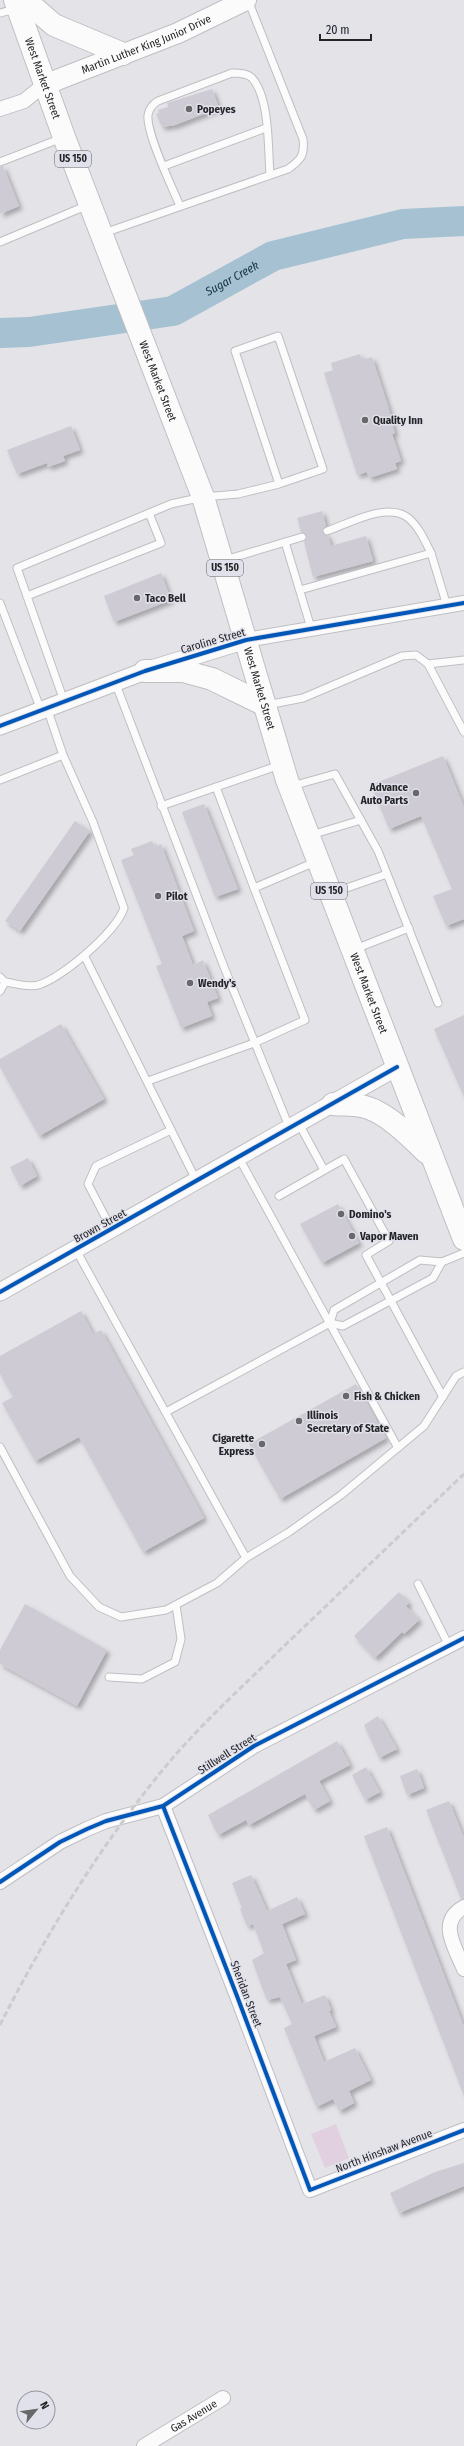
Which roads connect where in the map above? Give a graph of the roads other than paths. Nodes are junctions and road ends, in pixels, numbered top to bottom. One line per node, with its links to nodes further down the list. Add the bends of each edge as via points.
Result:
1 (247, 0): 3 (main road, Martin Luther King Junior Drive, via 178,33); 10 (lane, via 303,139 305,151 300,160 288,169)
2 (14, 5): 3 (main road); 4 (main road, West Market Street / US 150)
3 (123, 54): 4 (main road, Martin Luther King Junior Drive)
4 (44, 85): 5 (street, via 24,101); 7 (main road, West Market Street / US 150)
5 (0, 109)
6 (266, 128): 9 (lane); 9 (lane, via 264,107 257,86 251,77 232,73 152,105 148,121); 10 (lane)
7 (64, 137): 8 (lane); 11 (main road, West Market Street / US 150)
8 (0, 162)
9 (164, 166): 12 (lane)
10 (270, 174): 12 (lane)
11 (91, 204): 13 (main road, West Market Street / US 150); 14 (lane)
12 (180, 206): 13 (lane)
13 (102, 233): 16 (main road, West Market Street / US 150)
14 (0, 242)
15 (279, 484): 15 (lane, via 323,469 278,336 235,351); 16 (lane, via 238,494)
16 (203, 497): 17 (lane, via 171,504); 22 (main road, West Market Street / US 150)
17 (149, 513): 24 (lane, via 17,568); 24 (lane, via 161,543)
18 (327, 531): 21 (lane, via 375,514 394,512 407,518 420,532)
19 (302, 537): 20 (lane)
20 (285, 542): 22 (lane); 23 (lane)
21 (431, 553): 23 (lane); 27 (lane)
22 (223, 561): 29 (main road, West Market Street / US 150)
23 (300, 590): 28 (lane)
24 (27, 596): 34 (lane)
25 (464, 603): 27 (street, Caroline Street)
26 (0, 604): 36 (lane)
27 (447, 606): 28 (street, Caroline Street)
28 (311, 628): 29 (street, Caroline Street)
29 (246, 640): 32 (street, Caroline Street); 35 (main road, West Market Street / US 150)
30 (464, 660): 31 (lane)
31 (428, 664): 35 (lane, via 416,655 402,656 303,698); 37 (lane)
32 (145, 671): 33 (street, Caroline Street); 35 (main road, via 183,671 212,679)
33 (115, 682): 34 (street, Caroline Street); 45 (lane)
34 (64, 701): 36 (street, Caroline Street)
35 (264, 705): 41 (main road, West Market Street / US 150)
36 (44, 709): 38 (street, Caroline Street); 40 (lane)
37 (462, 724): 39 (lane)
38 (0, 726)
39 (464, 732)
40 (63, 755): 42 (lane); 54 (lane, via 93,822 124,908 112,927)
41 (282, 764): 43 (lane); 44 (main road, West Market Street / US 150)
42 (0, 780)
43 (216, 787): 45 (lane); 50 (lane)
44 (290, 787): 46 (lane, via 335,774); 47 (main road, West Market Street / US 150)
45 (161, 806): 58 (lane)
46 (361, 820): 47 (lane); 49 (lane)
47 (308, 836): 48 (main road, West Market Street / US 150)
48 (317, 861): 50 (lane); 51 (main road, West Market Street / US 150)
49 (387, 874): 51 (lane); 52 (lane)
50 (254, 888): 58 (lane, via 306,1020)
51 (330, 893): 53 (main road, West Market Street / US 150)
52 (409, 928): 53 (lane); 57 (lane)
53 (352, 950): 59 (main road, West Market Street / US 150)
54 (85, 957): 55 (lane, via 38,986); 60 (lane)
55 (2, 980): 56 (lane)
56 (0, 991)
57 (438, 1003)
58 (254, 1043): 60 (lane); 62 (lane)
59 (397, 1067): 61 (street, Brown Street); 65 (main road, West Market Street / US 150)
60 (148, 1081): 63 (lane)
61 (333, 1104): 62 (street, Brown Street); 65 (main road, via 362,1106 385,1118 400,1127)
62 (295, 1127): 64 (street, Brown Street); 66 (lane)
63 (171, 1130): 67 (lane); 69 (lane, via 96,1166 88,1184)
64 (239, 1158): 67 (street, Brown Street); 77 (lane)
65 (433, 1159): 70 (main road, West Market Street / US 150)
66 (324, 1170): 68 (lane); 74 (lane, via 344,1159 389,1241 366,1255)
67 (196, 1182): 69 (street, Brown Street)
68 (279, 1196)
69 (112, 1230): 71 (street, Brown Street)
70 (464, 1240)
71 (76, 1250): 75 (street, Brown Street); 80 (lane)
72 (464, 1253): 73 (lane)
73 (442, 1262): 74 (lane, via 420,1260); 76 (lane, via 433,1278)
74 (381, 1282): 76 (lane); 77 (lane, via 334,1310)
75 (0, 1292)
76 (391, 1301): 77 (lane, via 343,1326); 79 (lane)
77 (330, 1322): 80 (lane); 82 (lane)
78 (464, 1372): 79 (lane, via 456,1376)
79 (443, 1397): 82 (lane, via 424,1426)
80 (166, 1412): 83 (lane)
81 (0, 1447): 85 (lane, via 70,1576 99,1607 121,1618 166,1610)
82 (398, 1448): 83 (lane, via 341,1495 289,1532)
83 (246, 1558): 85 (lane, via 217,1583)
84 (418, 1584): 87 (lane)
85 (176, 1605): 88 (lane, via 181,1639 174,1662 142,1679)
86 (464, 1638): 87 (street, Stillwell Street)
87 (449, 1646): 89 (street, Stillwell Street, via 254,1746)
88 (109, 1677)
89 (163, 1806): 90 (street, Stillwell Street, via 106,1821 87,1829 60,1842); 94 (street, Sheridan Street, via 238,1996)
90 (0, 1882)
91 (464, 1907): 92 (street, via 451,1918 450,1932)
92 (464, 1969)
93 (464, 2130): 94 (street, North Hinshaw Avenue)
94 (310, 2190)
95 (223, 2398): 96 (street, Gas Avenue)
96 (144, 2446)

